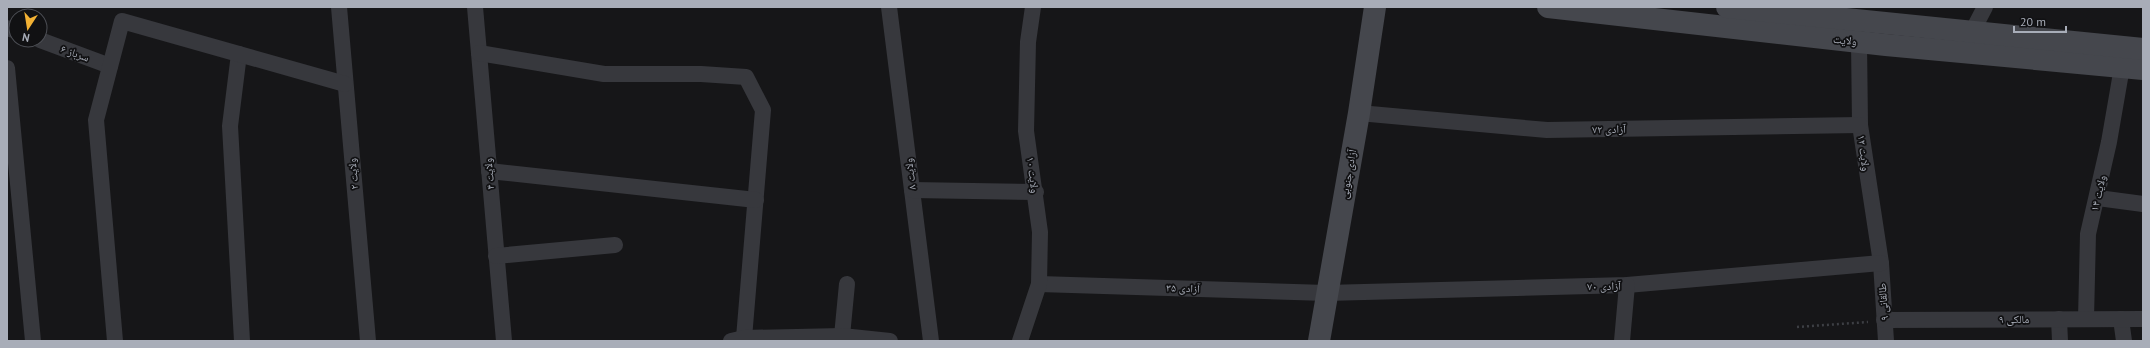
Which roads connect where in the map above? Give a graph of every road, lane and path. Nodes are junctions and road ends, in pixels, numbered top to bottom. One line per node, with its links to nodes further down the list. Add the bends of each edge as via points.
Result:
1 (339, 7): 20 (street, ولایت ۲)
2 (475, 7): 14 (street, ولایت ۴)
3 (890, 7): 24 (street, ولایت ۸)
4 (1033, 7): 25 (street, ولایت ۱۰, via 1028,42 1026,131)
5 (1375, 7): 21 (main road, آزادی جنوبی)
6 (1548, 7): 11 (main road, ولایت)
7 (1727, 7): 9 (main road, ولایت)
8 (1985, 7): 10 (street)
9 (1772, 9): 10 (main road, ولایت)
10 (1972, 32): 13 (main road, ولایت)
11 (1859, 42): 17 (main road, ولایت); 22 (street, ولایت ۱۲)
12 (48, 43): 16 (street, سرباز ۶)
13 (2143, 48)
14 (479, 53): 23 (street, ولایت ۴); 27 (street, via 604,74 701,74 746,77 764,110)
15 (239, 54): 16 (street, via 122,21); 20 (street); 46 (street, via 230,126)
16 (110, 66): 45 (street, via 96,120)
17 (2122, 67): 19 (main road, ولایت); 26 (street, ولایت ۱۴)
18 (7, 68): 44 (street)
19 (2143, 69)
20 (344, 84): 47 (street, ولایت ۲)
21 (1359, 113): 22 (street, آزادی ۷۲, via 1547,130); 35 (main road, آزادی جنوبی)
22 (1860, 125): 31 (street, ولایت ۱۲)
23 (489, 171): 27 (street); 30 (street, ولایت ۴)
24 (912, 190): 25 (street); 50 (street, ولایت ۸)
25 (1036, 192): 33 (street, ولایت ۱۰, via 1040,232)
26 (2098, 198): 28 (street); 37 (street, ولایت ۱۴, via 2088,234)
27 (756, 200): 43 (street)
28 (2143, 204)
29 (615, 245): 30 (street)
30 (496, 256): 48 (street, ولایت ۴)
31 (1881, 263): 34 (street, آزادی ۷۰); 40 (street, طالقانی ۹)
32 (847, 284): 42 (street)
33 (1040, 284): 35 (street, آزادی ۳۵); 51 (street, ولایت ۱۰)
34 (1627, 285): 35 (street, آزادی ۷۰); 53 (street)
35 (1326, 292): 52 (main road, آزادی جنوبی)
36 (2059, 319): 37 (street, مالکی ۹); 40 (street, مالکی ۹); 55 (street)
37 (2086, 319): 38 (street, مالکی ۹)
38 (2121, 319): 39 (street, مالکی ۹); 56 (street)
39 (2143, 319)
40 (1884, 320): 41 (path); 54 (street, طالقانی ۹)
41 (1797, 327)
42 (842, 336): 43 (street); 49 (street)
43 (738, 340)
44 (33, 341)
45 (116, 341)
46 (242, 341)
47 (368, 341)
48 (504, 341)
49 (890, 341)
50 (931, 341)
51 (1025, 341)
52 (1319, 341)
53 (1622, 341)
54 (1886, 341)
55 (2060, 341)
56 (2124, 341)

